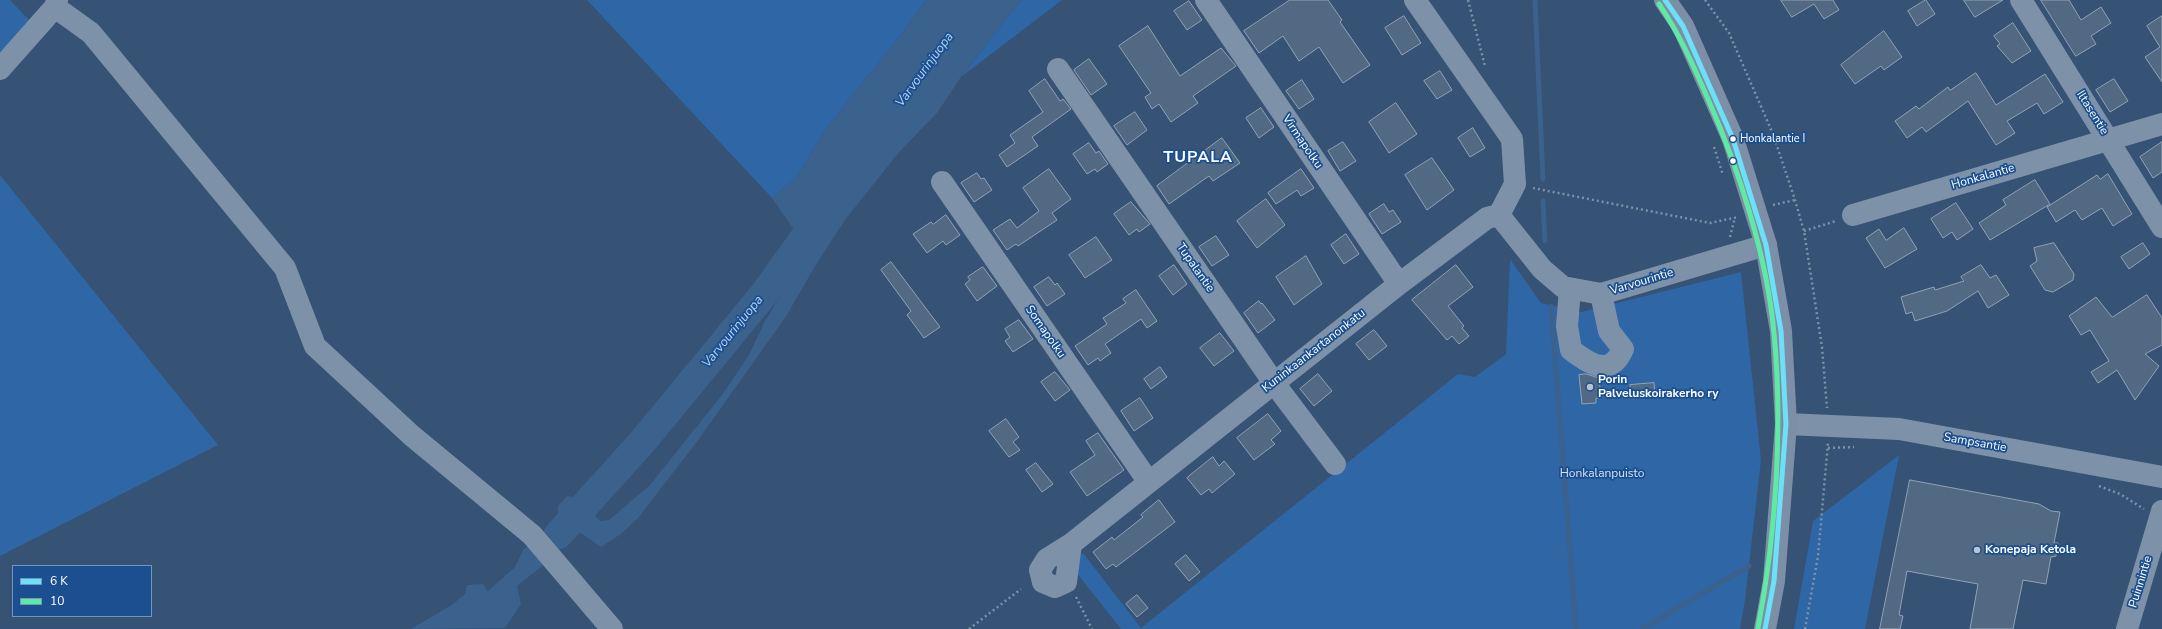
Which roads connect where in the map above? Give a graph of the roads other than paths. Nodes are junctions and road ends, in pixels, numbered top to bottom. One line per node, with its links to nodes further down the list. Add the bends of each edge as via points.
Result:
1 (1206, 0): 15 (street, Virmapolku)
2 (1415, 0): 11 (street, via 1512,139 1515,184)
3 (1665, 0): 14 (main road, via 1683,26 1733,139 1745,210)
4 (2021, 0): 9 (street, Iltasentie)
5 (56, 4): 6 (street); 25 (street, via 91,33 285,268 314,346 411,435 532,535)
6 (0, 69)
7 (1058, 69): 18 (street, Tupalantie)
8 (2162, 124): 9 (street, Honkalantie)
9 (2109, 140): 12 (street, Honkalantie); 13 (street, Iltasentie)
10 (942, 182): 22 (street, Somapolku)
11 (1499, 215): 15 (street, Kuninkaankartanonkatu, via 1487,218); 16 (street, Varvourintie, via 1542,269 1563,287)
12 (1853, 215)
13 (2162, 227)
14 (1766, 245): 17 (street, Varvourintie); 19 (main road, via 1781,331)
15 (1399, 284): 18 (street, Kuninkaankartanonkatu)
16 (1570, 289): 17 (street, Varvourintie); 17 (street, via 1567,326 1571,350 1591,365 1608,366 1618,360 1623,349 1609,331)
17 (1601, 294)
18 (1274, 383): 20 (street, Tupalantie); 22 (street, Kuninkaankartanonkatu)
19 (1786, 424): 21 (street, Sampsantie, via 1900,429); 26 (main road, via 1774,581)
20 (1335, 464)
21 (2162, 477)
22 (1148, 481): 24 (street, Kuninkaankartanonkatu, via 1071,544 1047,559 1040,570 1043,582 1055,587)
23 (2161, 514): 27 (street, Puinnintie)
24 (1066, 582)
25 (612, 629)
26 (1766, 629)
27 (2127, 629)

